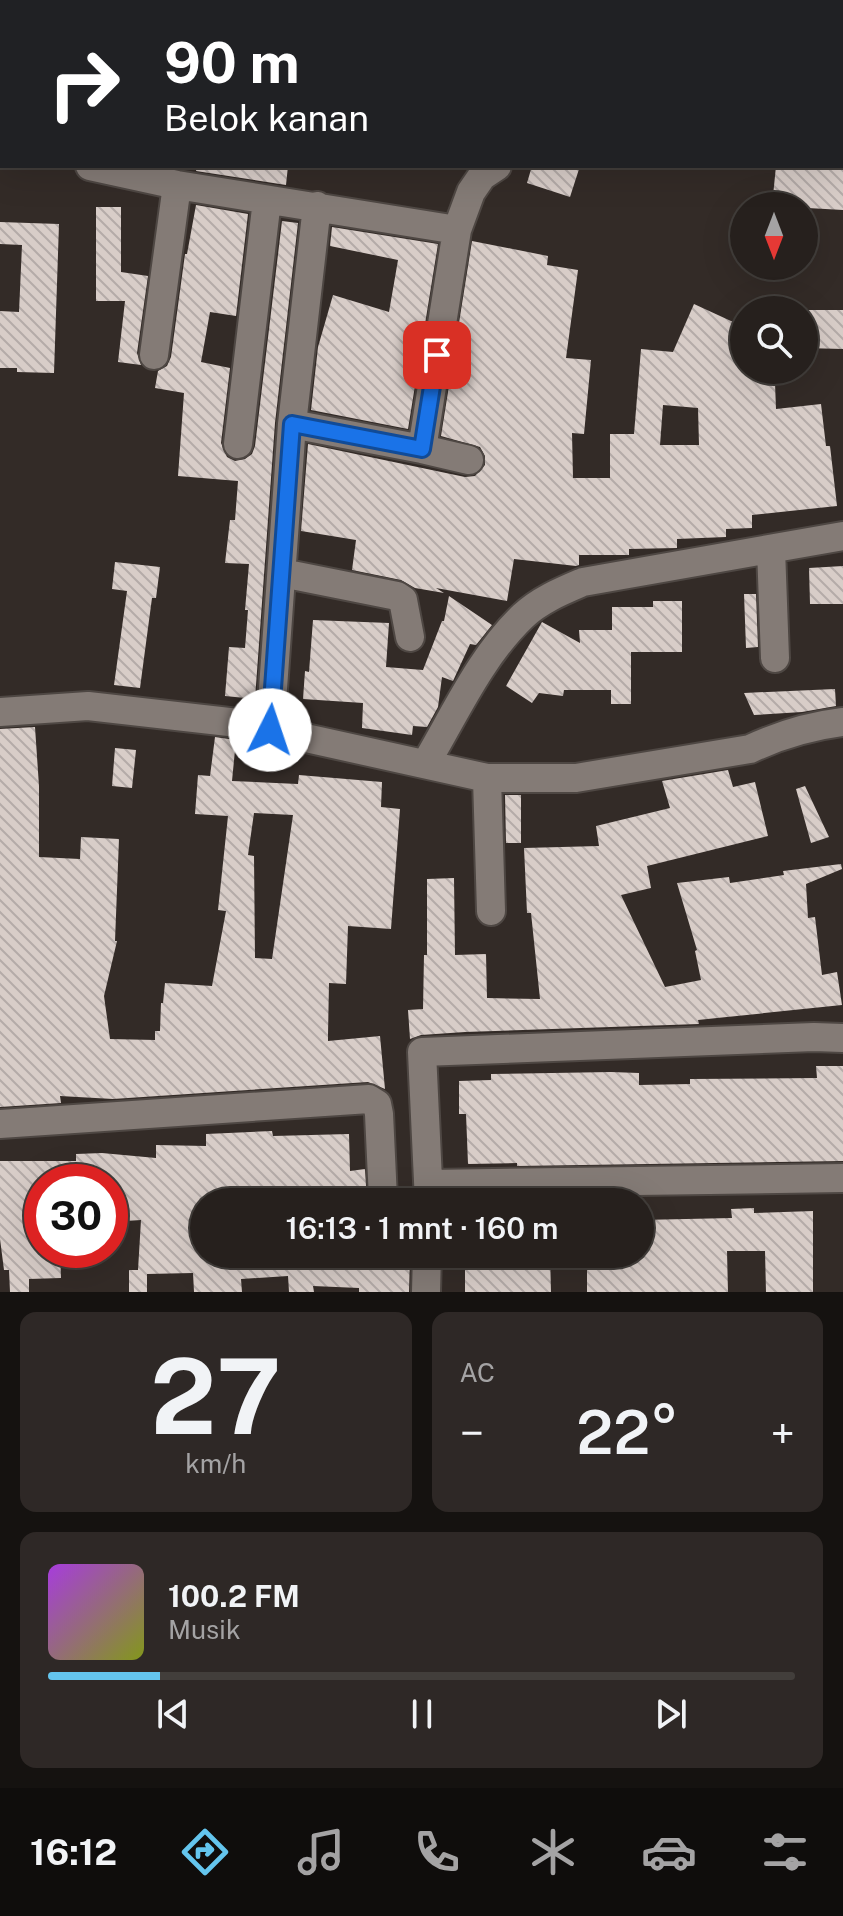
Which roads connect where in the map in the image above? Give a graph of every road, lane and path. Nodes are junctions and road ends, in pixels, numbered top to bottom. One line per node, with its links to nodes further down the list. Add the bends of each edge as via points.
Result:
1 (99, 168): 3 (street)
2 (494, 168): 6 (street, via 471,192)
3 (177, 185): 4 (street); 7 (street)
4 (267, 200): 5 (street); 9 (street)
5 (317, 206): 6 (street); 8 (street)
6 (457, 230): 10 (street)
7 (154, 355)
8 (292, 424): 10 (street); 14 (street)
9 (238, 444)
10 (422, 449): 11 (street)
11 (469, 460)
12 (843, 536): 13 (street)
13 (771, 549): 16 (street); 20 (street, via 583,582 552,595 524,615 486,662)
14 (282, 573): 15 (street, via 397,596 403,600); 19 (street)
15 (410, 637)
16 (775, 658)
17 (0, 712): 19 (street, via 88,706)
18 (843, 722): 21 (street, via 741,751 576,778)
19 (270, 730): 20 (street)
20 (426, 763): 21 (street)
21 (487, 778): 22 (street)
22 (491, 911)
23 (843, 1026): 24 (street)
24 (814, 1037): 25 (street); 29 (street, via 422,1052)
25 (843, 1038)
26 (0, 1124): 28 (street, via 369,1099 379,1114)
27 (843, 1178): 30 (street)
28 (382, 1188)
29 (429, 1188)
30 (567, 1188)
31 (427, 1268): 32 (street)
32 (426, 1292)

